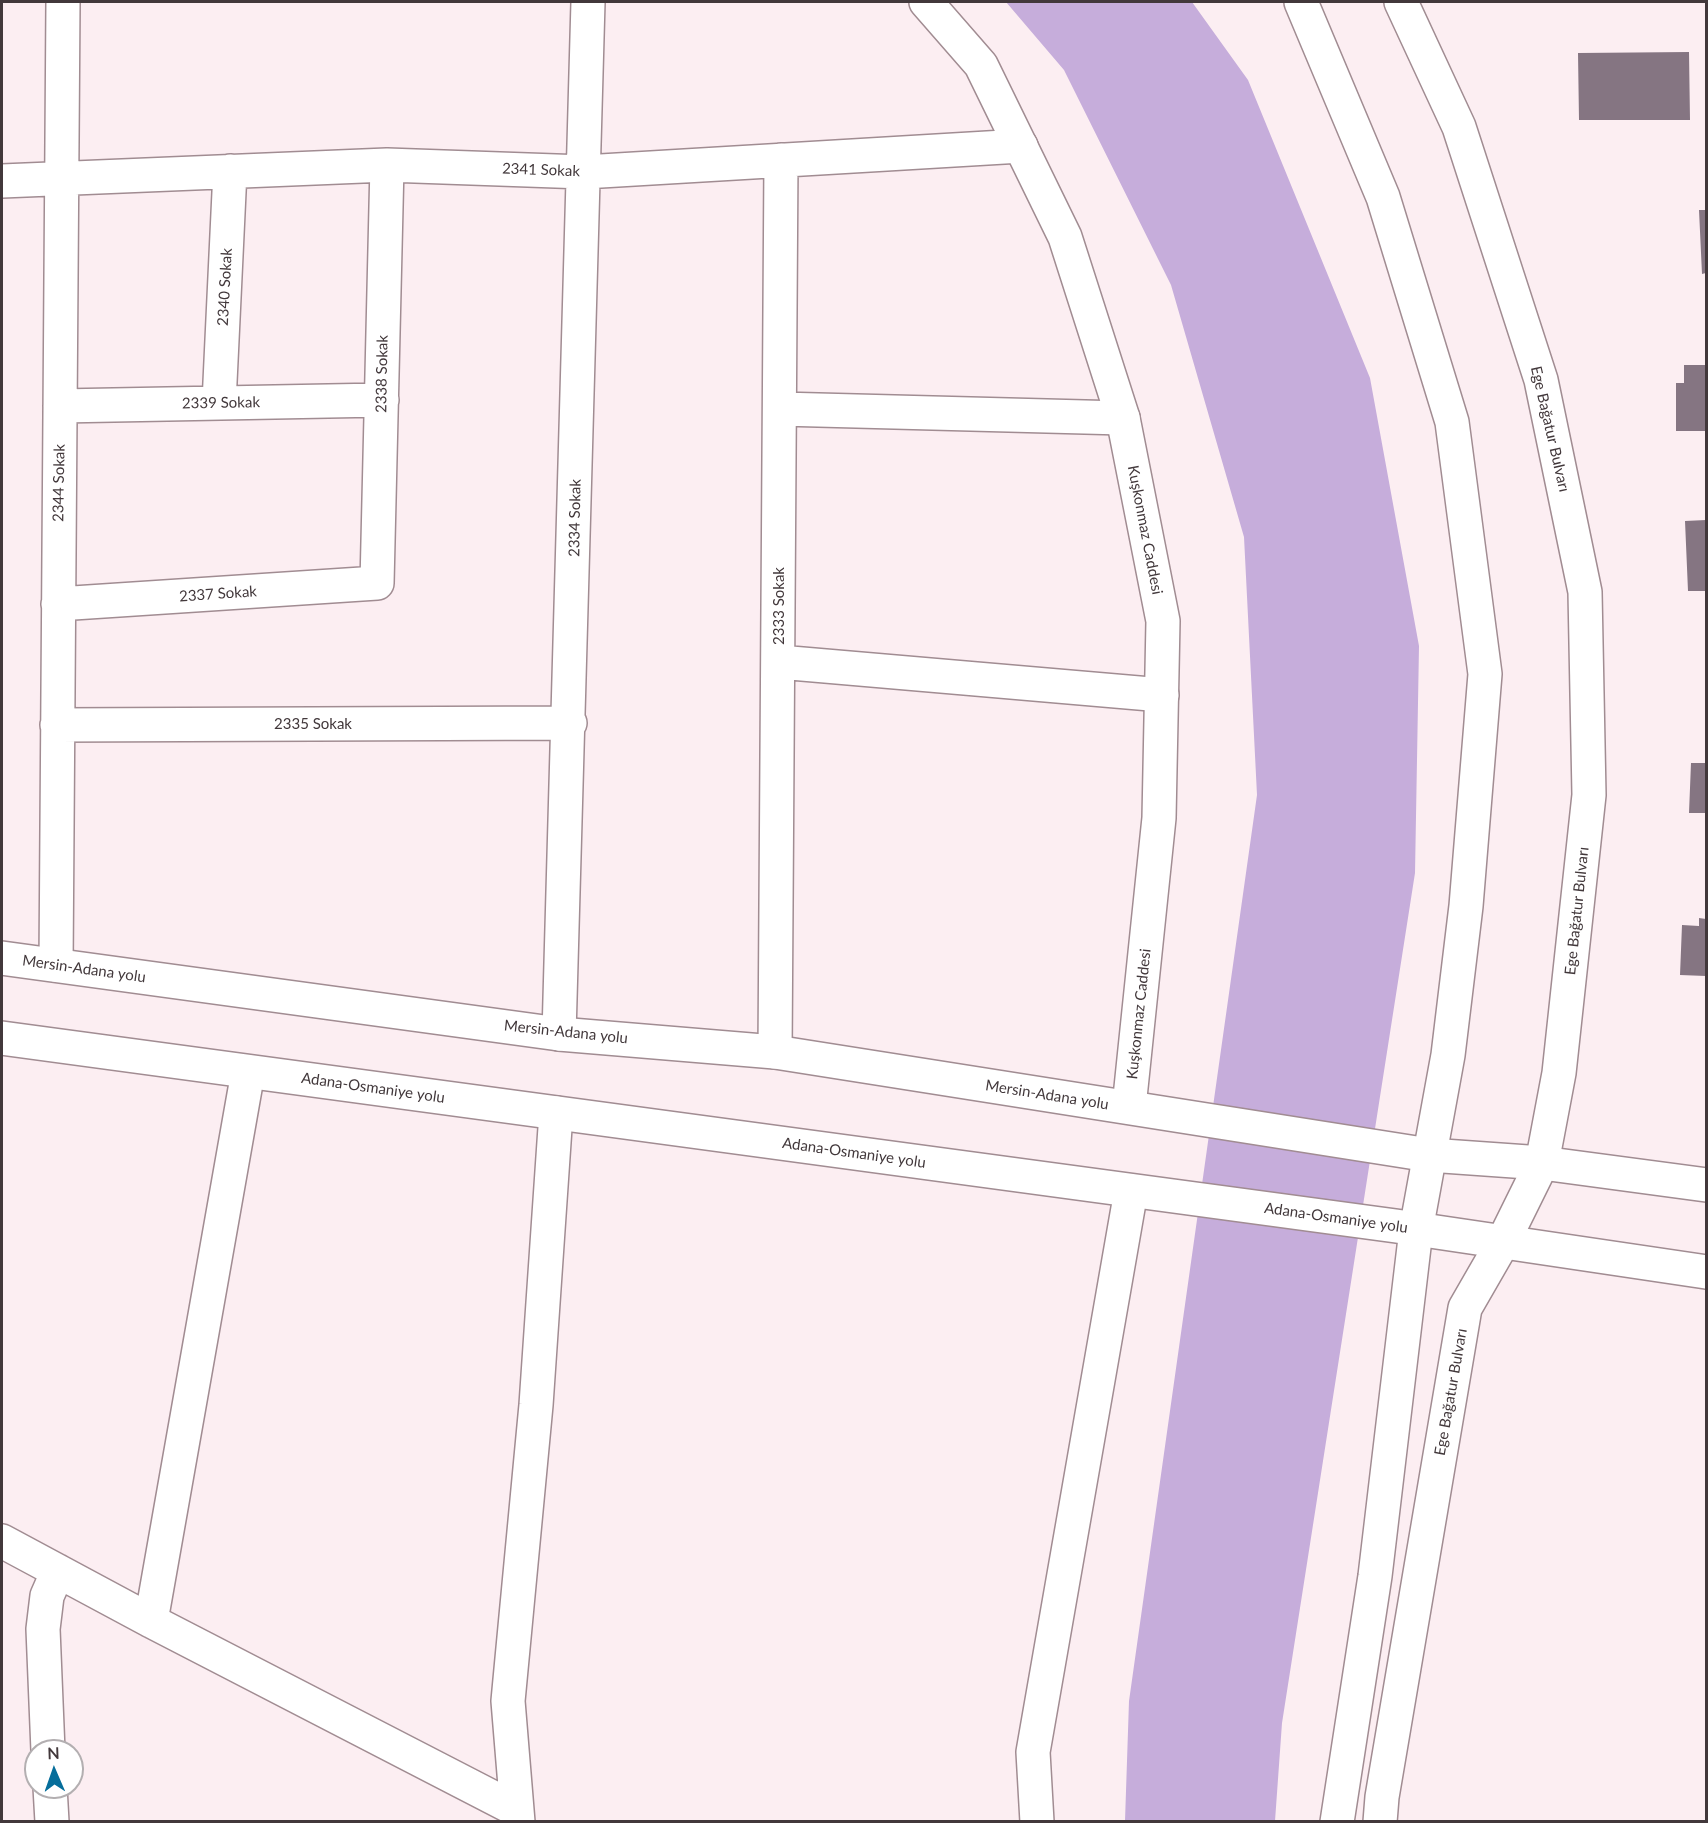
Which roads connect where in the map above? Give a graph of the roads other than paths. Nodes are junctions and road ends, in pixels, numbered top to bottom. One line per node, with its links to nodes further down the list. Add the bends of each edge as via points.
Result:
1 (63, 2): 11 (main road, 2344 Sokak)
2 (588, 2): 10 (main road, 2334 Sokak)
3 (926, 2): 6 (main road, Kuşkonmaz Caddesi, via 981,65)
4 (1301, 2): 32 (main road, via 1383,197 1452,422 1485,674 1466,906 1448,1055)
5 (1401, 2): 33 (main road, Ege Bağatur Bulvarı, via 1459,127 1541,380 1585,592 1589,795 1559,1073)
6 (1021, 146): 7 (main road, 2341 Sokak); 17 (main road, Kuşkonmaz Caddesi, via 1065,237)
7 (781, 160): 10 (main road, 2341 Sokak); 16 (main road, 2333 Sokak)
8 (387, 165): 9 (main road, 2341 Sokak); 10 (main road, 2341 Sokak); 13 (main road, 2338 Sokak)
9 (231, 171): 11 (main road, 2341 Sokak); 14 (main road, 2340 Sokak)
10 (584, 172): 22 (main road, 2334 Sokak)
11 (62, 177): 12 (main road, 2341 Sokak); 15 (main road, 2344 Sokak)
12 (2, 181)
13 (382, 400): 14 (main road, 2339 Sokak); 18 (main road, 2338 Sokak)
14 (219, 403): 15 (main road, 2339 Sokak)
15 (60, 406): 19 (main road, 2344 Sokak)
16 (780, 409): 17 (main road); 20 (main road, 2333 Sokak)
17 (1123, 418): 21 (main road, Kuşkonmaz Caddesi, via 1163,621)
18 (377, 583): 19 (main road, 2337 Sokak)
19 (58, 604): 23 (main road, 2344 Sokak)
20 (779, 662): 21 (main road); 28 (main road, 2333 Sokak)
21 (1162, 695): 30 (main road, Kuşkonmaz Caddesi, via 1159,819)
22 (570, 723): 23 (main road, 2335 Sokak); 26 (main road, 2334 Sokak)
23 (57, 725): 25 (main road, 2344 Sokak)
24 (2, 958): 25 (main road, Mersin-Adana yolu)
25 (56, 965): 26 (main road, Mersin-Adana yolu)
26 (560, 1034): 28 (main road, Mersin-Adana yolu)
27 (2, 1038): 29 (main road, Adana-Osmaniye yolu)
28 (775, 1052): 30 (main road, Mersin-Adana yolu)
29 (249, 1072): 31 (main road, Adana-Osmaniye yolu); 41 (main road)
30 (1130, 1107): 32 (main road)
31 (556, 1113): 35 (main road, Adana-Osmaniye yolu); 44 (main road, via 536,1404 508,1701)
32 (1417, 1153): 33 (main road); 36 (main road)
33 (1542, 1163): 34 (main road); 37 (main road, Ege Bağatur Bulvarı)
34 (1707, 1185)
35 (1131, 1191): 36 (main road, Adana-Osmaniye yolu); 46 (main road, via 1034,1752)
36 (1406, 1228): 37 (main road, Adana-Osmaniye yolu); 47 (main road, via 1375,1576)
37 (1503, 1242): 38 (main road, Adana-Osmaniye yolu); 48 (main road, Ege Bağatur Bulvarı, via 1465,1308)
38 (1707, 1272)
39 (2, 1541): 40 (main road)
40 (58, 1571): 41 (main road); 42 (main road, via 47,1596 43,1629)
41 (151, 1621): 44 (main road)
42 (48, 1739)
43 (51, 1799): 45 (main road)
44 (518, 1816)
45 (52, 1821)
46 (1037, 1821)
47 (1337, 1821)
48 (1380, 1821)

